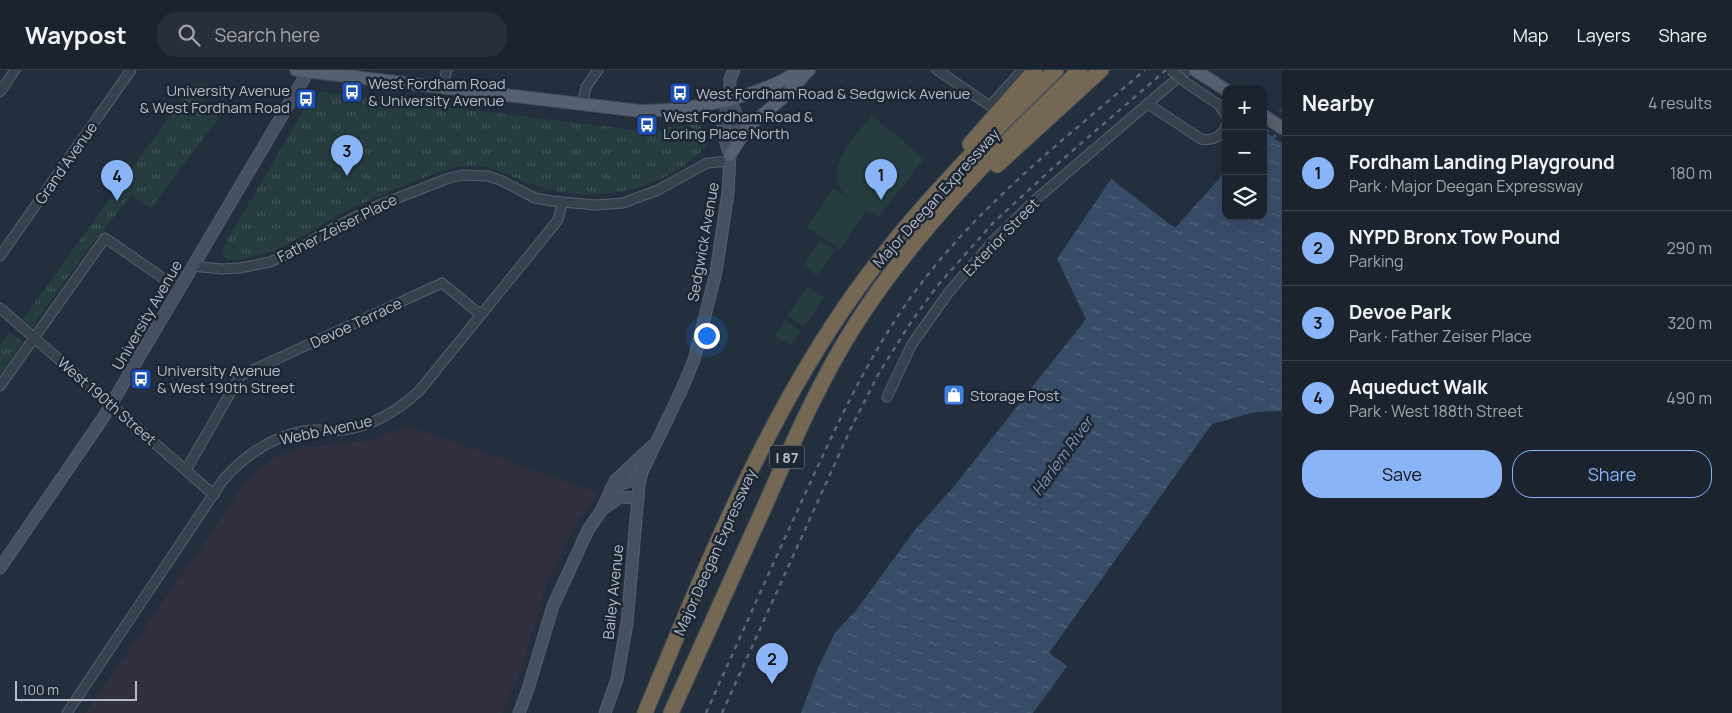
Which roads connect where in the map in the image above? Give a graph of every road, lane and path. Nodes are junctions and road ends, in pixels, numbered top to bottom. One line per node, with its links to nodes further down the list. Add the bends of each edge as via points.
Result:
1 (16, 70): 20 (street)
2 (131, 70): 32 (street, Grand Avenue)
3 (304, 70): 17 (main road); 33 (street, University Avenue)
4 (447, 70): 17 (street)
5 (598, 70): 22 (street, via 586,88)
6 (734, 70): 21 (street, Sedgwick Avenue, via 730,79)
7 (800, 70): 21 (main road, via 772,85)
8 (809, 70): 28 (main road, via 785,96 750,125)
9 (937, 70): 10 (street, Major Deegan Expressway, via 990,106)
10 (1025, 70)
11 (1035, 70): 31 (highway, via 968,146)
12 (1056, 70): 31 (highway, Major Deegan Expressway / I 87)
13 (1080, 70): 30 (highway, Major Deegan Expressway / I 87)
14 (1101, 70): 30 (highway)
15 (1171, 70): 19 (street, bridge)
16 (1194, 70): 18 (main road); 19 (street, via 1191,81); 23 (street, Exterior Street)
17 (442, 88): 22 (main road)
18 (1222, 88)
19 (1196, 90): 24 (street)
20 (0, 92)
21 (730, 99): 22 (main road, via 647,111); 28 (street, Sedgwick Avenue, via 723,118)
22 (582, 104)
23 (1148, 104): 27 (street, via 1201,139 1216,138); 39 (street, Exterior Street, via 1028,206 992,242 949,292 912,344)
24 (1222, 108)
25 (1267, 118): 26 (main road)
26 (1282, 128)
27 (1223, 130)
28 (730, 158): 29 (street, via 708,163 658,190 623,203); 41 (street, Sedgwick Avenue, via 718,264 694,360)
29 (562, 204): 33 (street, Father Zeiser Place, via 535,198 488,176 462,175 377,206 270,262 222,269); 36 (street, Webb Avenue, via 558,220)
30 (934, 220): 53 (highway, Major Deegan Expressway / I 87, via 887,278 827,374)
31 (911, 221): 52 (highway, Major Deegan Expressway / I 87, via 838,317 777,420 724,527)
32 (0, 256)
33 (192, 266): 34 (street, University Avenue)
34 (179, 289): 37 (street, via 105,238); 40 (street, University Avenue)
35 (0, 308): 37 (street, West 190th Street)
36 (481, 315): 42 (street, Devoe Terrace, via 442,283 240,376); 45 (street, Webb Avenue, via 420,390 396,410 359,426 303,432 271,442 234,468)
37 (34, 338): 38 (street); 40 (street, West 190th Street)
38 (0, 386)
39 (886, 397)
40 (111, 405): 42 (street, West 190th Street); 48 (street, University Avenue)
41 (655, 444): 43 (street, Sedgwick Avenue); 44 (street, Sedgwick Avenue)
42 (186, 470): 45 (street, West 190th Street)
43 (642, 474): 44 (street); 46 (street, Bailey Avenue)
44 (611, 488): 47 (street, Sedgwick Avenue)
45 (214, 495): 49 (street, Webb Avenue)
46 (638, 498): 47 (street, Sedgwick Avenue, via 620,497); 51 (street, Bailey Avenue, via 627,624 616,679)
47 (601, 511): 50 (street, Sedgwick Avenue, via 588,530 553,606)
48 (0, 568)
49 (67, 713)
50 (519, 713)
51 (605, 713)
52 (645, 713)
53 (671, 713)

